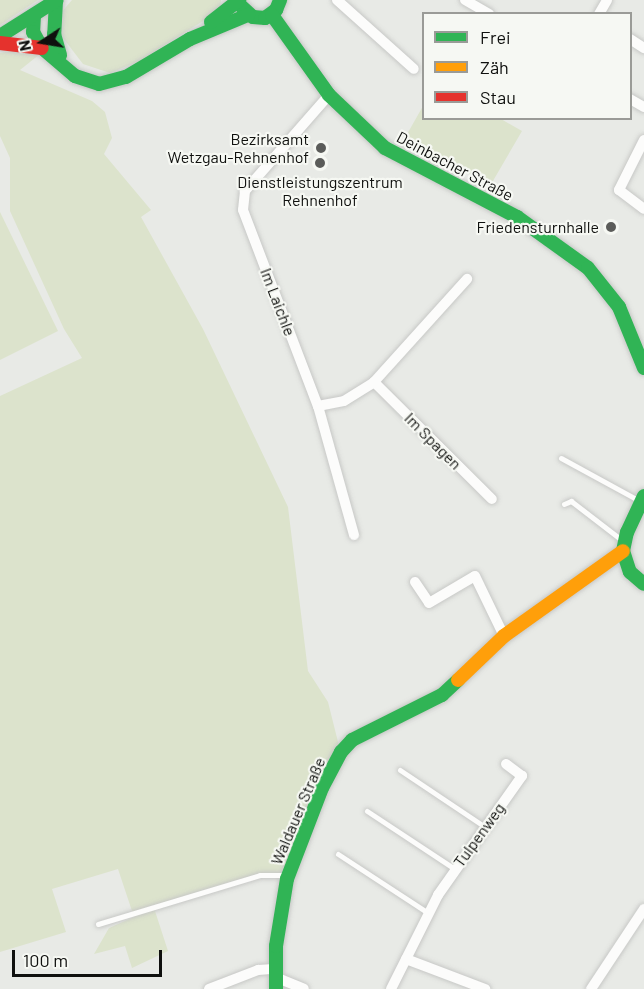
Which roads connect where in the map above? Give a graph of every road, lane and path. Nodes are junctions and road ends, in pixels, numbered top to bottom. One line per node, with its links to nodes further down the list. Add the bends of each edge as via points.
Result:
1 (56, 0): 7 (street); 14 (street, via 54,34)
2 (239, 0): 8 (street); 11 (street)
3 (280, 0): 9 (street)
4 (337, 0): 15 (street)
5 (465, 0): 6 (street)
6 (485, 7)
7 (34, 15): 10 (street); 13 (street, via 33,32); 14 (street)
8 (248, 15): 9 (street); 11 (street)
9 (272, 15): 17 (street, Deinbacher Straße)
10 (0, 36)
11 (190, 39): 16 (street, via 115,81 99,84)
12 (0, 43): 13 (street)
13 (42, 48): 16 (street)
14 (60, 55): 16 (street)
15 (414, 69)
16 (75, 76)
17 (329, 95): 21 (street, Deinbacher Straße, via 385,148 517,217 588,268 619,307); 23 (street, Im Laichle, via 245,191 243,200 243,210)
18 (644, 140): 19 (street, via 619,190)
19 (644, 209)
20 (466, 279): 22 (street)
21 (644, 368)
22 (374, 382): 23 (street, via 344,401); 25 (street, Im Spagen)
23 (318, 406): 28 (street, Im Laichle)
24 (561, 458): 26 (lane)
25 (492, 499)
26 (643, 499): 29 (street)
27 (564, 504): 29 (lane, via 571,501)
28 (354, 535)
29 (623, 547): 31 (street, via 630,572); 32 (street, Waldauer Straße)
30 (415, 582): 32 (street, via 429,603 475,576)
31 (644, 584)
32 (504, 636): 39 (street, Waldauer Straße, via 442,695 352,740 341,752 322,788)
33 (506, 764): 36 (street, Tulpenweg, via 522,776)
34 (400, 770): 36 (lane)
35 (367, 811): 38 (lane)
36 (485, 827): 38 (street, Tulpenweg)
37 (338, 854): 41 (lane)
38 (455, 869): 41 (street, Tulpenweg)
39 (288, 876): 42 (lane, via 260,875); 44 (street, Waldauer Straße)
40 (644, 909): 49 (street)
41 (428, 913): 43 (street, Tulpenweg)
42 (98, 924)
43 (406, 959): 47 (street, Tulpenweg); 48 (street)
44 (275, 978): 45 (street, via 250,973); 46 (street)
45 (209, 989)
46 (304, 989)
47 (391, 989)
48 (485, 989)
49 (591, 989)

